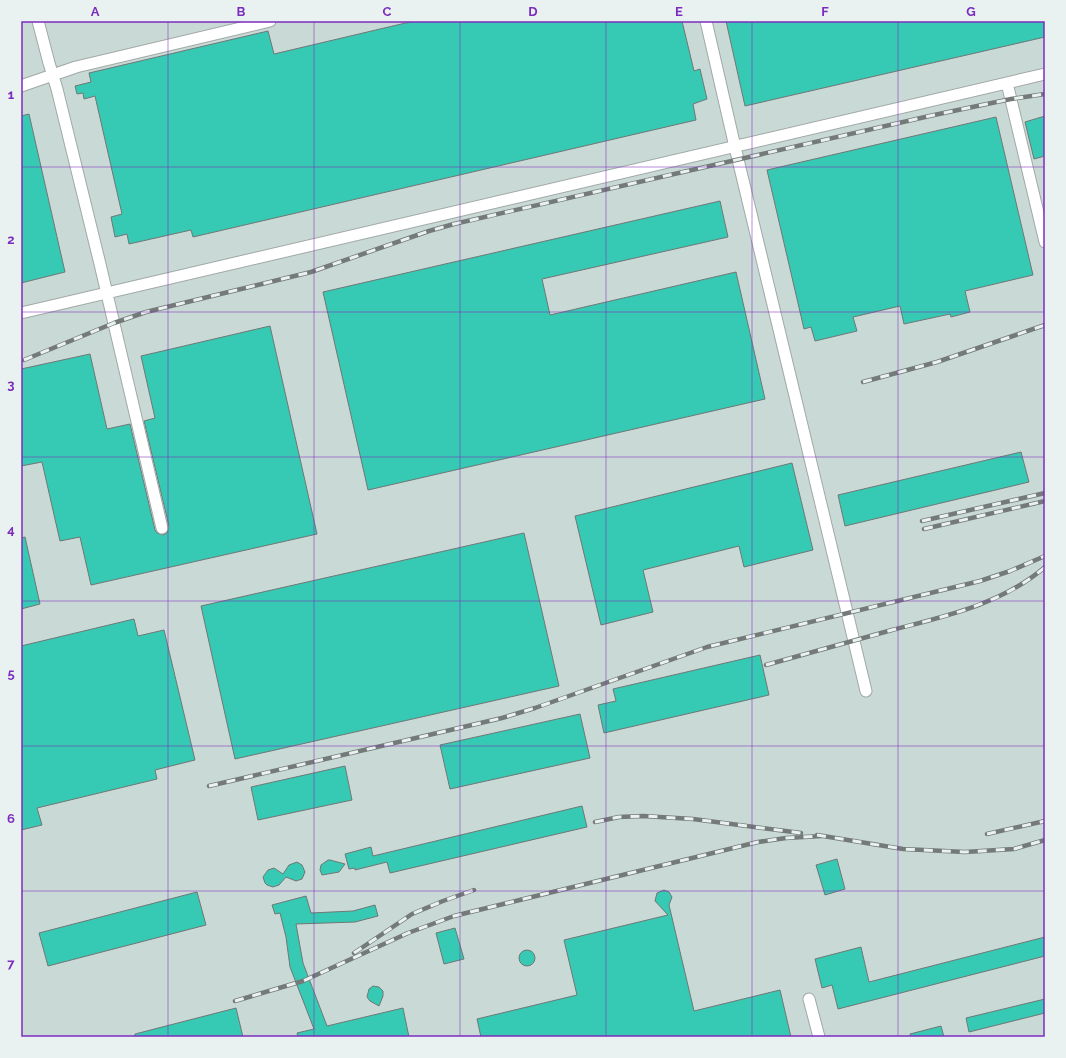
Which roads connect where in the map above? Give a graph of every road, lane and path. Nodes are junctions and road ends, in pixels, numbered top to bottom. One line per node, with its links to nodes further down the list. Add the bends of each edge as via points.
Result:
1 (38, 21): 5 (lane)
2 (270, 21): 5 (lane, via 76,67)
3 (706, 21): 8 (lane)
4 (1045, 74): 6 (lane)
5 (53, 75): 7 (lane); 10 (lane)
6 (1007, 83): 8 (lane); 9 (lane)
7 (21, 86)
8 (735, 147): 10 (lane); 13 (lane)
9 (1045, 242)
10 (107, 293): 11 (lane); 12 (lane)
11 (21, 313)
12 (162, 528)
13 (866, 691)
14 (809, 999): 15 (lane)
15 (819, 1037)

